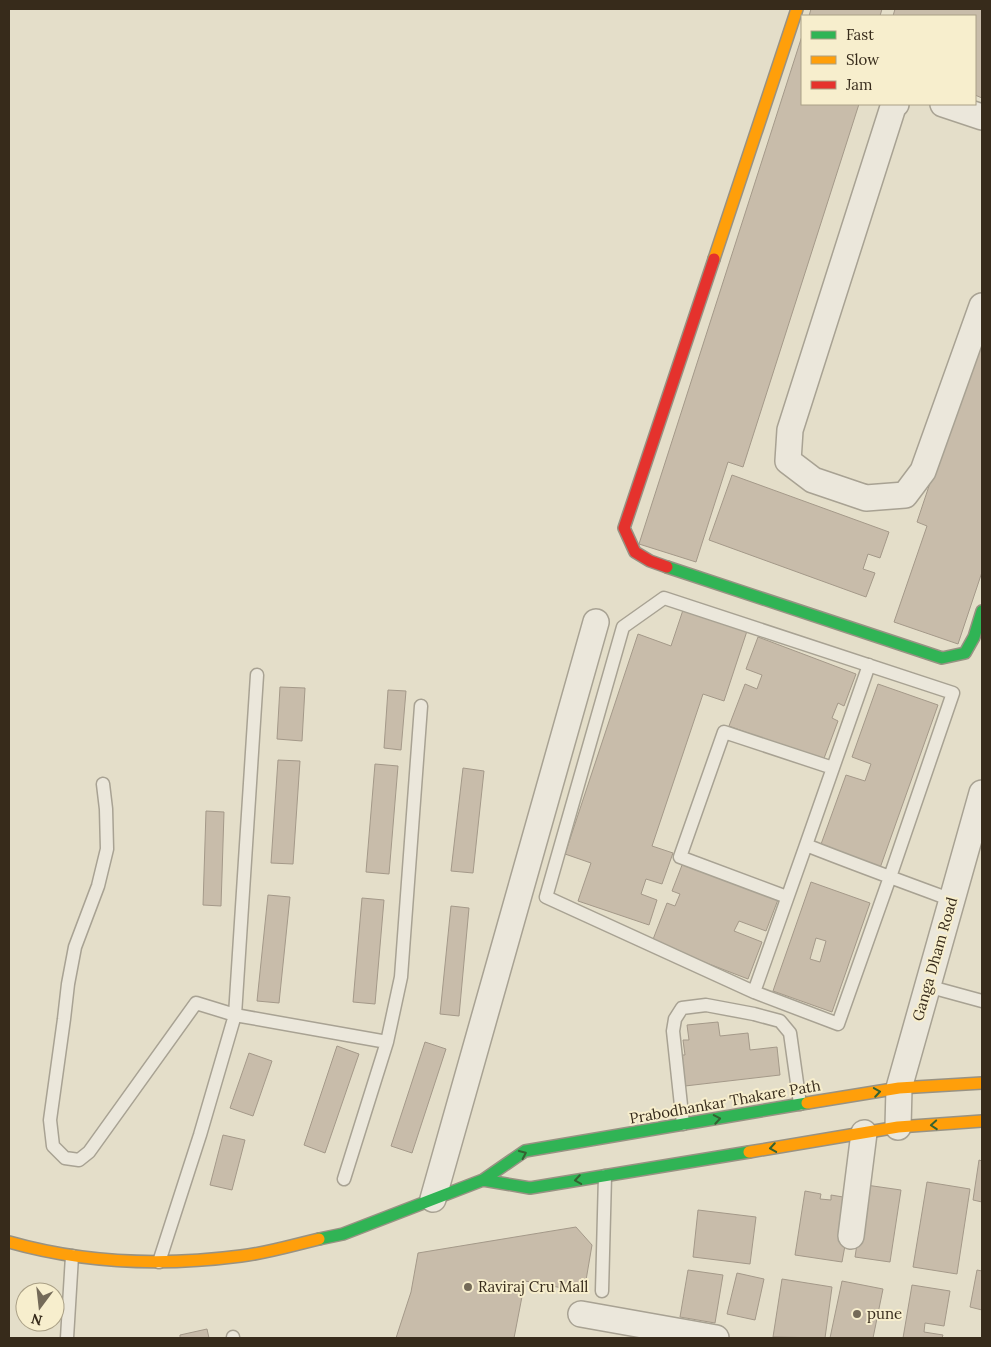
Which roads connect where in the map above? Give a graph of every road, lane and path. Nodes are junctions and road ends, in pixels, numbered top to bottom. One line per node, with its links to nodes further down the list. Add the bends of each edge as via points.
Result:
1 (797, 9): 6 (main road, via 624,528 635,552 650,561 942,658 965,653)
2 (895, 105): 5 (street, via 790,430 788,461 812,480 866,498 905,495 923,471)
3 (946, 105): 4 (street)
4 (982, 118)
5 (982, 306)
6 (982, 611)
7 (596, 622): 33 (street)
8 (869, 665): 11 (lane); 15 (lane, via 953,692); 19 (lane, via 664,598 623,627 546,897)
9 (257, 676): 21 (lane)
10 (422, 706): 22 (lane, via 401,977)
11 (833, 768): 14 (lane); 16 (lane, via 724,732 680,856)
12 (103, 784): 21 (lane, via 107,849 98,886 75,947 68,984 50,1120 53,1146 65,1158 79,1160 89,1152 196,1003)
13 (982, 793): 17 (street, Ganga Dham Road)
14 (806, 845): 15 (lane); 16 (lane)
15 (890, 877): 17 (lane); 19 (lane, via 838,1024)
16 (788, 897): 19 (lane)
17 (952, 900): 18 (street, Ganga Dham Road)
18 (927, 986): 20 (lane); 24 (street, Ganga Dham Road)
19 (754, 992)
20 (982, 1001)
21 (235, 1015): 22 (lane); 37 (lane)
22 (387, 1042): 31 (lane)
23 (982, 1083): 24 (main road, Prabodhankar Thakare Path)
24 (898, 1088): 25 (main road, Prabodhankar Thakare Path, one-way to 24); 28 (street, Ganga Dham Road)
25 (800, 1104): 27 (main road, Prabodhankar Thakare Path, one-way to 25); 27 (lane, via 790,1033 780,1021 706,1006 682,1008 675,1019 673,1031)
26 (982, 1121): 28 (main road, one-way to 28)
27 (683, 1124): 32 (main road, Prabodhankar Thakare Path, one-way to 27, via 525,1151)
28 (898, 1127): 29 (main road)
29 (864, 1132): 30 (main road, one-way to 30); 34 (street)
30 (604, 1176): 32 (main road, one-way to 32, via 530,1188); 38 (lane)
31 (344, 1179)
32 (483, 1180): 33 (main road, Prabodhankar Thakare Path)
33 (433, 1199): 37 (main road, Prabodhankar Thakare Path, via 343,1234 241,1256)
34 (851, 1236)
35 (9, 1242): 36 (main road, Prabodhankar Thakare Path)
36 (72, 1256): 37 (main road, Prabodhankar Thakare Path); 40 (lane)
37 (159, 1262)
38 (602, 1291)
39 (581, 1314): 41 (street)
40 (67, 1338)
41 (716, 1338)

